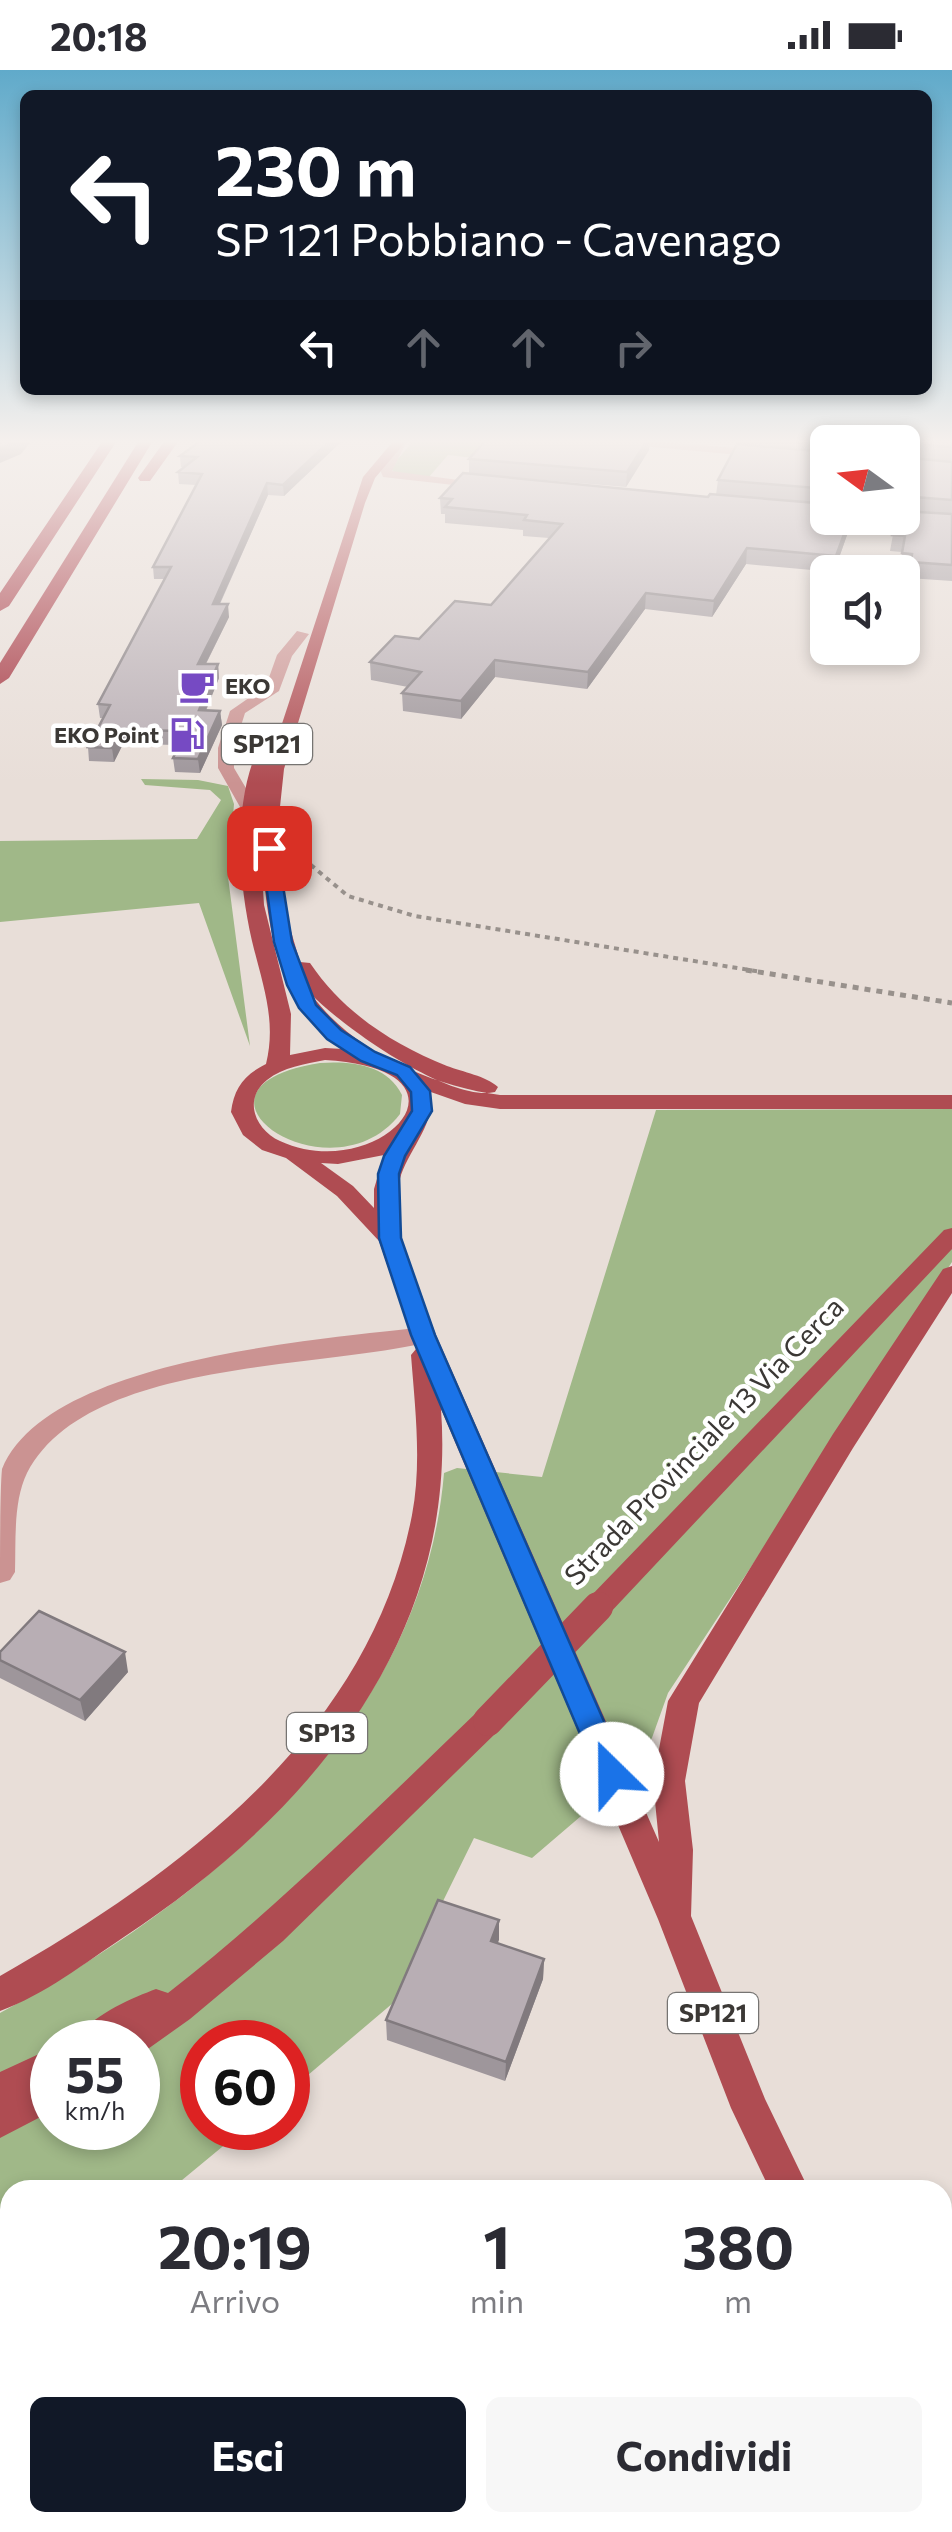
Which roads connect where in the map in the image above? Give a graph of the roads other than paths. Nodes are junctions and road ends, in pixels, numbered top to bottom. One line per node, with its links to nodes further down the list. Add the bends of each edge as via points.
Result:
1 (35, 554): 7 (highway)
2 (78, 554): 6 (highway)
3 (91, 554): 6 (highway)
4 (328, 554): 8 (main road, SP121)
5 (343, 554): 11 (main road, SP121, via 269,804)
6 (62, 580): 9 (highway)
7 (0, 606)
8 (302, 634): 10 (main road, SP121); 10 (street, via 272,690 238,712 226,748 228,772)
9 (0, 678)
10 (250, 810): 13 (main road, SP121, via 248,855 258,926 284,1026)
11 (275, 902): 12 (main road, SP121, via 303,1000 322,1024); 16 (main road, via 308,978 357,1027 488,1087)
12 (368, 1056): 13 (main road, SP121, via 319,1054); 14 (main road, SP121)
13 (276, 1066): 18 (main road, SP121, via 248,1086 240,1115 258,1139)
14 (413, 1079): 16 (main road, via 488,1101); 17 (main road, SP121, via 423,1101)
15 (952, 1102): 16 (main road)
16 (656, 1103)
17 (412, 1126): 18 (main road, SP121, via 368,1152); 20 (main road, SP121, via 389,1174)
18 (292, 1153): 20 (main road, SP121, via 338,1185)
19 (952, 1235): 25 (main road, Strada Provinciale 13 Via Cerca, bridge, via 488,1721)
20 (390, 1238): 22 (main road, SP121)
21 (952, 1274): 24 (main road, via 688,1693 669,1781)
22 (423, 1335): 23 (street, via 161,1375 80,1408 18,1464 6,1491); 24 (main road, SP121); 26 (main road, SP13, via 431,1451 425,1517 390,1631 350,1702 276,1790 215,1848 100,1935)
23 (0, 1572)
24 (675, 1919): 32 (main road, SP121)
25 (248, 1946): 27 (main road, Strada Provinciale 13 Via Cerca); 28 (main road, Strada Provinciale 13 Via Cerca)
26 (0, 1995)
27 (129, 2020)
28 (160, 2022)
29 (30, 2076): 30 (main road)
30 (0, 2091)
31 (30, 2104): 33 (main road)
32 (750, 2108): 34 (main road, SP121); 35 (main road, SP121)
33 (0, 2120)
34 (771, 2180)
35 (785, 2180)

